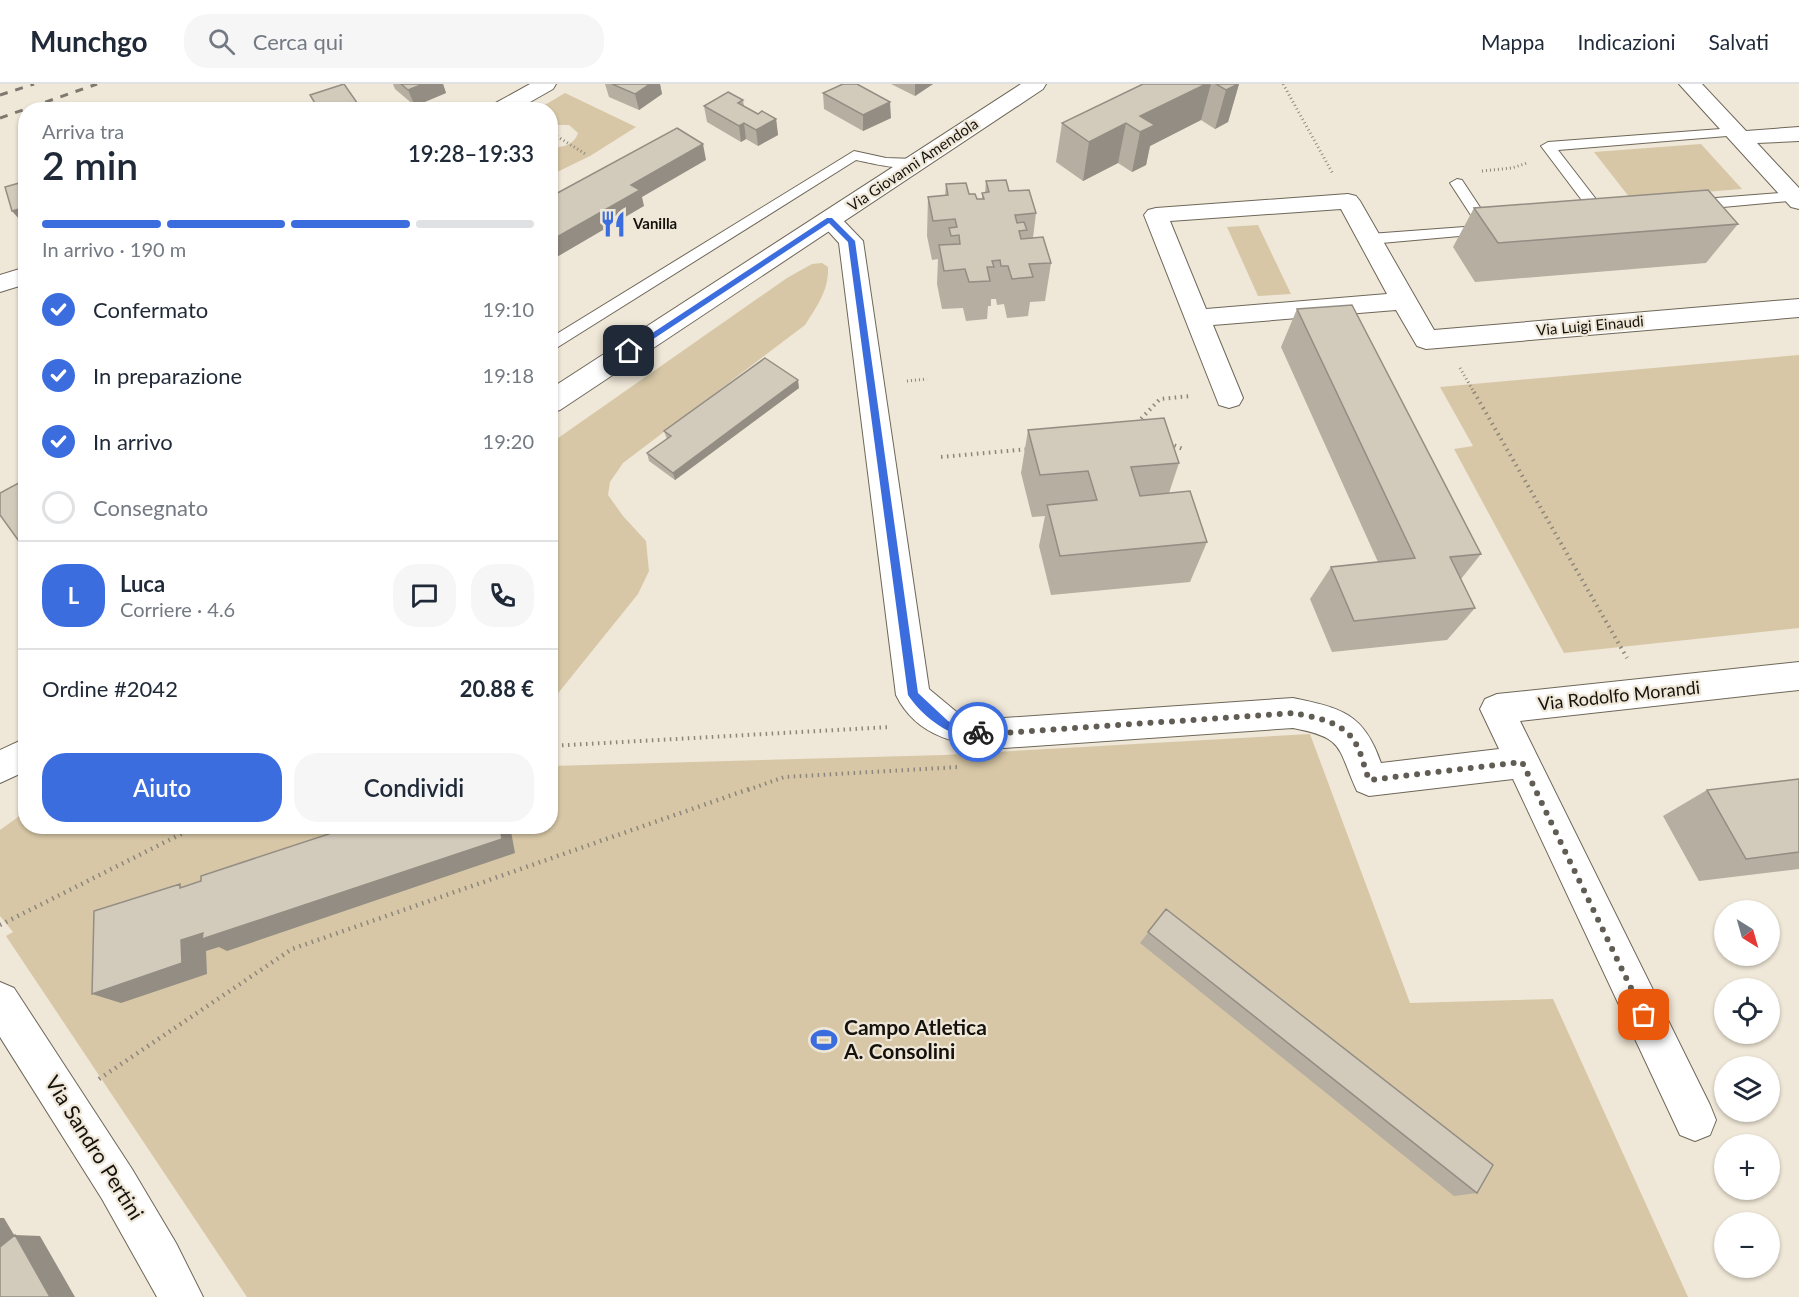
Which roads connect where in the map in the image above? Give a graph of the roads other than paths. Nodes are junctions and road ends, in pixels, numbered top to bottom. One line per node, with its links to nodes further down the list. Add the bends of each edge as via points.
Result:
1 (545, 84): 4 (street)
2 (1035, 84): 7 (street, Via Giovanni Amendola)
3 (1690, 84): 6 (street)
4 (514, 102)
5 (1799, 134): 6 (street)
6 (1737, 135): 9 (street); 11 (lane, via 1548,146 1598,212)
7 (915, 163): 12 (street, Via Giovanni Amendola); 19 (lane, via 854,155)
8 (1457, 183): 13 (lane, via 1488,230)
9 (1797, 199): 10 (lane)
10 (1679, 206)
11 (1621, 210)
12 (830, 220): 21 (street, Via Giovanni Amendola); 23 (street, via 851,241 913,695 944,724 961,732 1004,733 1293,713 1319,718 1353,739 1369,780)
13 (1370, 239): 16 (street, Via Luigi Einaudi); 18 (street, Via Luigi Einaudi, via 1348,201 1156,215)
14 (18, 278): 15 (street)
15 (0, 284)
16 (1404, 301): 17 (street, Via Luigi Einaudi, via 1426,340); 18 (street)
17 (1799, 308)
18 (1197, 318): 20 (street, Via Luigi Einaudi)
19 (558, 341)
20 (1228, 396)
21 (558, 398)
22 (1799, 676): 23 (street, Via Rodolfo Morandi, via 1497,709)
23 (1522, 762): 25 (street, Via Rodolfo Morandi)
24 (0, 1002): 26 (street, Via Sandro Pertini, via 68,1103)
25 (1695, 1120)
26 (181, 1297)

